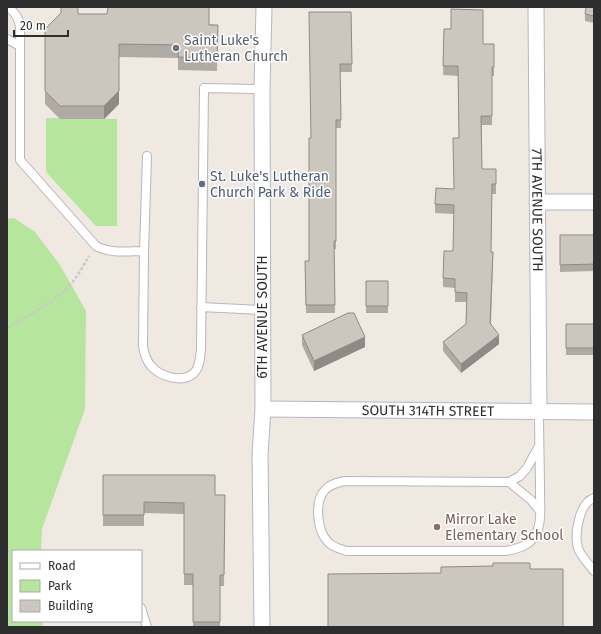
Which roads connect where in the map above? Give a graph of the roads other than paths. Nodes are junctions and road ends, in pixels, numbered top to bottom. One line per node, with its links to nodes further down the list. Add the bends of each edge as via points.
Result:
1 (8, 7): 5 (lane, via 20,22)
2 (264, 7): 6 (street, 6TH AVENUE SOUTH)
3 (536, 7): 8 (street, 7TH AVENUE SOUTH)
4 (7, 39): 5 (lane)
5 (20, 46): 10 (lane, via 20,160 96,246 112,252)
6 (262, 89): 11 (lane, via 204,88); 12 (street, 6TH AVENUE SOUTH)
7 (147, 156): 10 (lane)
8 (537, 202): 9 (street); 14 (street, 7TH AVENUE SOUTH)
9 (594, 202)
10 (144, 251): 11 (lane, via 144,355 151,366 162,374 183,378 194,372 200,362)
11 (201, 307): 12 (lane)
12 (262, 310): 13 (street, 6TH AVENUE SOUTH)
13 (263, 409): 14 (street, SOUTH 314TH STREET); 23 (street, 6TH AVENUE SOUTH, via 260,454)
14 (539, 412): 15 (street, SOUTH 314TH STREET); 16 (lane)
15 (594, 412)
16 (539, 446): 17 (lane, via 527,468 520,476); 19 (lane)
17 (509, 482): 19 (lane, via 531,500); 19 (lane, via 344,481 332,484 324,490 319,502 318,518 326,541 336,548 347,551 505,551 528,544 536,534)
18 (594, 498): 20 (lane, via 584,506 577,531 578,548)
19 (540, 512)
20 (594, 571)
21 (142, 611): 22 (lane)
22 (147, 627)
23 (262, 627)

